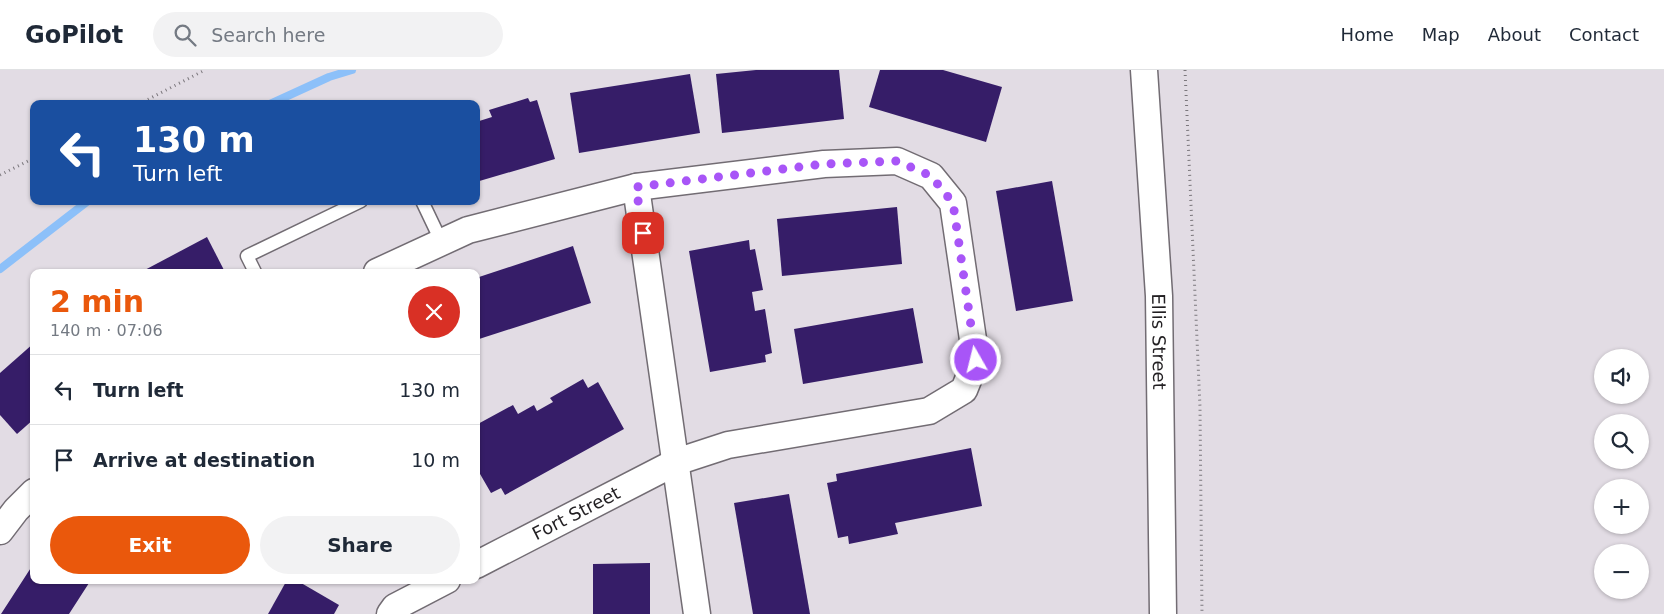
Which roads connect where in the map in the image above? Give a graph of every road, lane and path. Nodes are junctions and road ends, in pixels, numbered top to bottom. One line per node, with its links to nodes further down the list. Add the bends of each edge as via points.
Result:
1 (206, 70): 4 (path)
2 (1144, 70): 20 (street, Ellis Street, via 1159,296)
3 (1185, 70): 21 (path, via 1200,406)
4 (147, 100)
5 (30, 160): 6 (path)
6 (0, 175)
7 (636, 187): 10 (street, Fort Street, via 468,230); 13 (street); 13 (street, Fort Street, via 824,164 897,161 931,176 953,203 976,360 964,390 929,411 728,445)
8 (353, 205): 11 (lane, via 247,256)
9 (424, 205): 10 (lane)
10 (442, 243): 12 (street, Fort Street)
11 (254, 269)
12 (384, 269)
13 (676, 462): 16 (street, Fort Street); 19 (street)
14 (30, 496): 15 (street)
15 (0, 531)
16 (480, 563)
17 (439, 584): 18 (street, via 395,607)
18 (390, 614)
19 (697, 614)
20 (1163, 614)
21 (1202, 614)

